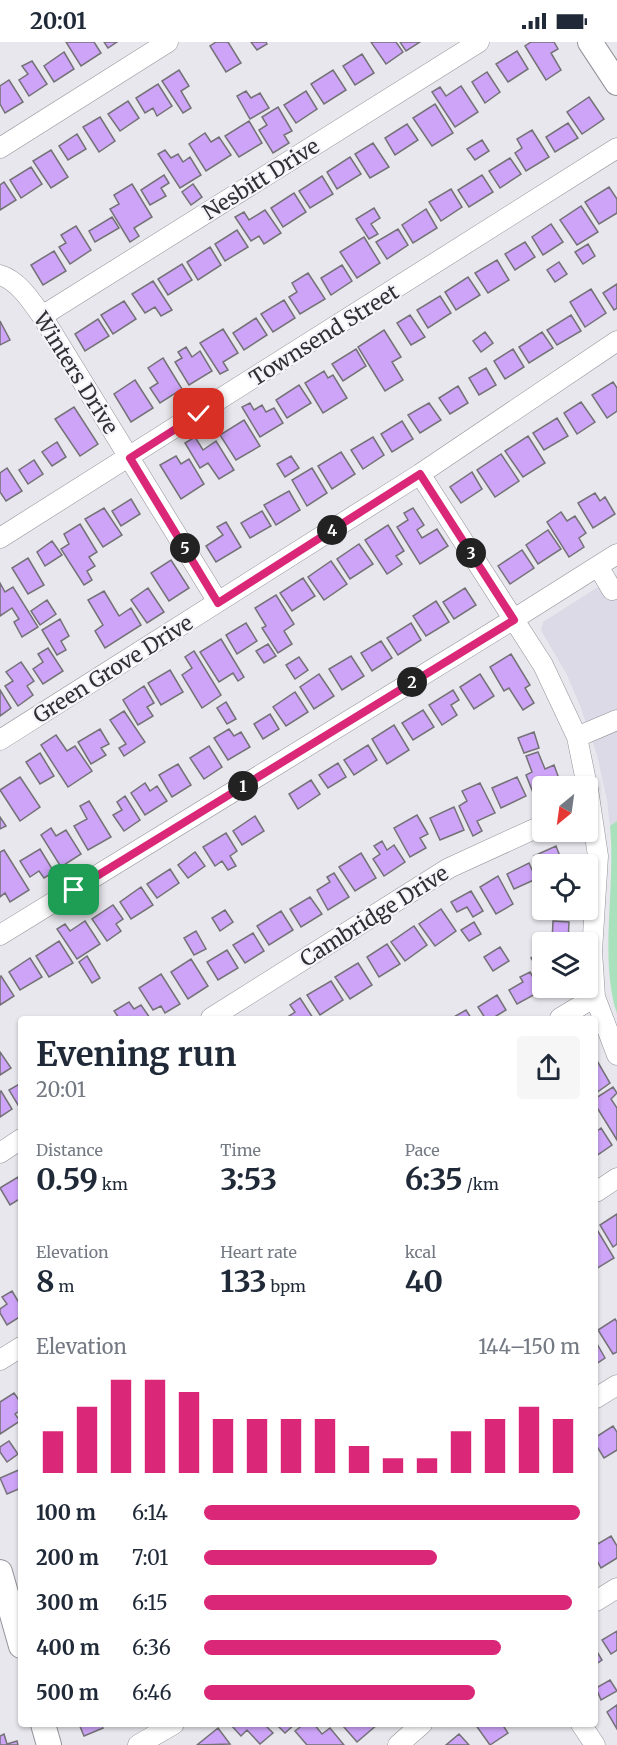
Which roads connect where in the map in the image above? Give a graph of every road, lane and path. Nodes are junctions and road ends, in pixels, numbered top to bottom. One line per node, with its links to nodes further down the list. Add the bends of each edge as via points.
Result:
1 (168, 42): 5 (street)
2 (479, 42): 8 (street, Nesbitt Drive)
3 (590, 42): 4 (main road)
4 (617, 83)
5 (0, 148)
6 (617, 148): 10 (street, Townsend Street)
7 (0, 275): 8 (street, Winters Drive, via 23,291)
8 (42, 316): 10 (street, Winters Drive)
9 (617, 341): 11 (street, Green Grove Drive)
10 (130, 458): 12 (street, Townsend Street); 16 (street, Winters Drive)
11 (420, 474): 16 (street, Green Grove Drive); 17 (street)
12 (0, 538)
13 (617, 554): 14 (street)
14 (598, 566): 15 (street); 17 (street)
15 (612, 590)
16 (218, 603): 20 (street, Green Grove Drive)
17 (514, 620): 19 (street, via 543,665); 25 (street)
18 (617, 720): 19 (street)
19 (577, 737): 21 (street)
20 (0, 740)
21 (585, 776)
22 (532, 830): 28 (street, Cambridge Drive, via 448,868)
23 (595, 842): 24 (street)
24 (593, 932)
25 (0, 935)
26 (593, 998): 29 (street)
27 (595, 998): 30 (street)
28 (215, 1016)
29 (563, 1016)
30 (617, 1055)
31 (18, 1141): 32 (street)
32 (0, 1153)
33 (617, 1178): 34 (street)
34 (598, 1191)
35 (18, 1349): 36 (street)
36 (0, 1360)
37 (617, 1385): 38 (street)
38 (598, 1397)
39 (9, 1582): 42 (main road)
40 (617, 1588): 41 (street)
41 (598, 1600)
42 (6, 1617): 43 (main road)
43 (18, 1640)
44 (44, 1727): 48 (main road)
45 (169, 1727): 49 (street)
46 (419, 1727): 50 (street)
47 (583, 1727): 51 (street)
48 (49, 1745)
49 (138, 1745)
50 (398, 1745)
51 (595, 1745)

